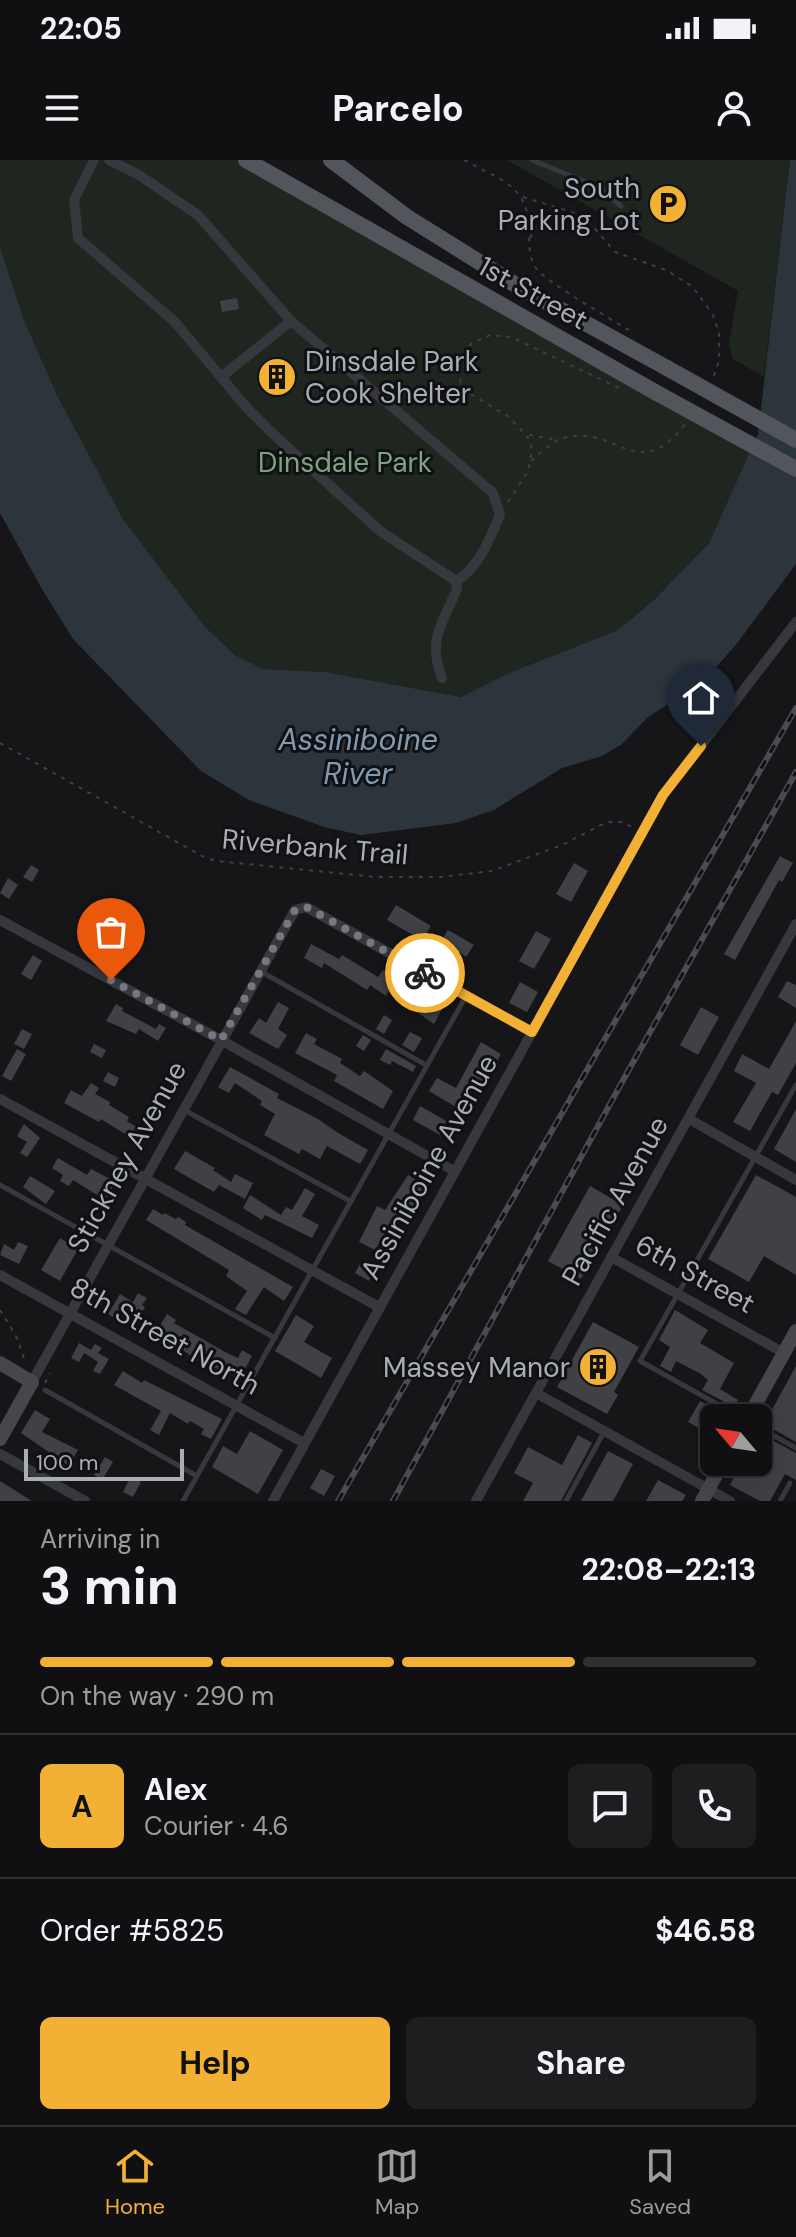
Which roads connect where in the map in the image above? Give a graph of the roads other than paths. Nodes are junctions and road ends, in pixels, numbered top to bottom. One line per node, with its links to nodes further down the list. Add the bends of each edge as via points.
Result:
1 (94, 160): 8 (street, via 74,200 78,238 175,322)
2 (109, 160): 7 (street, via 198,215)
3 (246, 160): 10 (main road, 1st Street, bridge)
4 (331, 160): 9 (main road, 1st Street, bridge, via 407,217 516,285)
5 (532, 160): 6 (lane, via 598,187)
6 (621, 206)
7 (291, 321): 8 (street); 11 (street, via 493,493 500,515 482,553)
8 (221, 377): 11 (street, via 273,434 380,531)
9 (796, 440)
10 (796, 469)
11 (456, 581): 13 (street, via 434,643)
12 (796, 622): 18 (street, Assiniboine Avenue, via 663,795)
13 (442, 678)
14 (0, 920): 19 (street)
15 (796, 924): 24 (street, Pacific Avenue)
16 (260, 971): 17 (street, Stickney Avenue, via 295,910 306,907); 19 (street, Stickney Avenue); 20 (lane)
17 (466, 996): 18 (street); 20 (lane)
18 (532, 1032): 27 (street, Assiniboine Avenue)
19 (221, 1040): 23 (street, Stickney Avenue); 25 (street)
20 (426, 1065): 25 (lane)
21 (796, 1085): 26 (lane)
22 (0, 1099): 28 (street)
23 (184, 1110): 28 (street, Stickney Avenue); 31 (lane)
24 (689, 1119): 26 (street); 33 (street, Pacific Avenue)
25 (387, 1133): 27 (street); 31 (lane)
26 (756, 1158): 29 (street); 36 (lane)
27 (454, 1171): 37 (street, Assiniboine Avenue)
28 (146, 1180): 32 (street, Stickney Avenue); 34 (street)
29 (796, 1180)
30 (0, 1185): 32 (lane)
31 (350, 1201): 34 (lane)
32 (109, 1246): 38 (street, Stickney Avenue); 40 (lane)
33 (611, 1257): 36 (street, 6th Street); 44 (street, Pacific Avenue)
34 (312, 1270): 37 (street); 40 (lane)
35 (0, 1275): 38 (street, 8th Street North)
36 (678, 1294): 41 (street, 6th Street); 45 (lane, via 640,1361)
37 (379, 1307): 51 (street, Assiniboine Avenue)
38 (70, 1313): 43 (street, Stickney Avenue); 47 (street, 8th Street North)
39 (796, 1331): 41 (street)
40 (275, 1338): 47 (lane)
41 (790, 1356): 46 (street)
42 (0, 1363): 43 (street)
43 (38, 1386): 50 (street, Stickney Avenue); 54 (lane)
44 (536, 1393): 48 (street); 62 (street, Pacific Avenue)
45 (719, 1404)
46 (755, 1404)
47 (237, 1405): 51 (street, 8th Street North); 54 (lane)
48 (604, 1432): 57 (street); 58 (lane)
49 (772, 1435): 52 (lane)
50 (0, 1439)
51 (304, 1443): 61 (street, Assiniboine Avenue)
52 (796, 1448)
53 (0, 1454): 59 (street)
54 (197, 1476): 60 (lane)
55 (715, 1476): 57 (street)
56 (790, 1483): 64 (lane)
57 (705, 1495): 63 (street)
58 (568, 1500)
59 (85, 1501)
60 (183, 1501)
61 (273, 1501)
62 (476, 1501)
63 (730, 1501)
64 (780, 1501)

